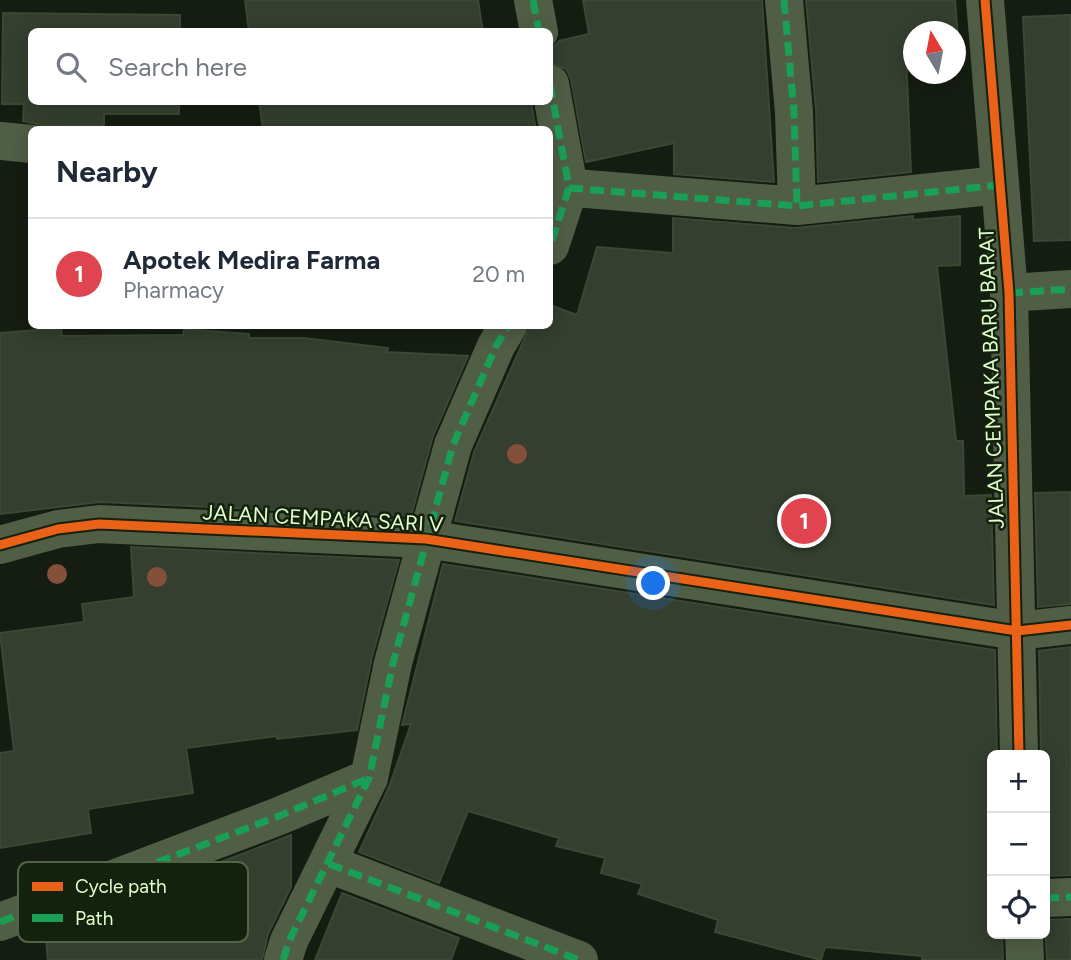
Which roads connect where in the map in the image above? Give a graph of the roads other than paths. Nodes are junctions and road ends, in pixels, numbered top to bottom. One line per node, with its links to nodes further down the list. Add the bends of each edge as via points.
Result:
1 (533, 0): 4 (street)
2 (784, 0): 10 (street)
3 (985, 0): 8 (street, JALAN CEMPAKA BARU BARAT)
4 (538, 28)
5 (552, 105): 9 (street)
6 (0, 141): 7 (street)
7 (28, 144)
8 (1000, 185): 10 (street); 13 (street, JALAN CEMPAKA BARU BARAT)
9 (559, 187): 10 (street); 11 (street)
10 (797, 206)
11 (553, 226)
12 (1071, 289): 13 (street)
13 (1009, 293): 18 (street, JALAN CEMPAKA BARU BARAT)
14 (506, 329): 15 (street, via 453,445)
15 (426, 539): 16 (street, JALAN CEMPAKA SARI V, via 99,524 58,529); 18 (street, JALAN CEMPAKA SARI V); 20 (street)
16 (0, 545)
17 (1071, 625): 18 (street, JALAN CEMPAKA SARI V)
18 (1017, 631): 19 (street, JALAN CEMPAKA BARU BARAT)
19 (1019, 750)
20 (369, 778): 21 (street); 22 (street)
21 (159, 862)
22 (329, 864): 28 (street); 29 (street)
23 (1071, 897): 24 (street)
24 (1050, 898)
25 (18, 915): 26 (street)
26 (0, 922)
27 (1024, 939): 30 (street)
28 (283, 960)
29 (579, 960)
30 (1026, 960)

